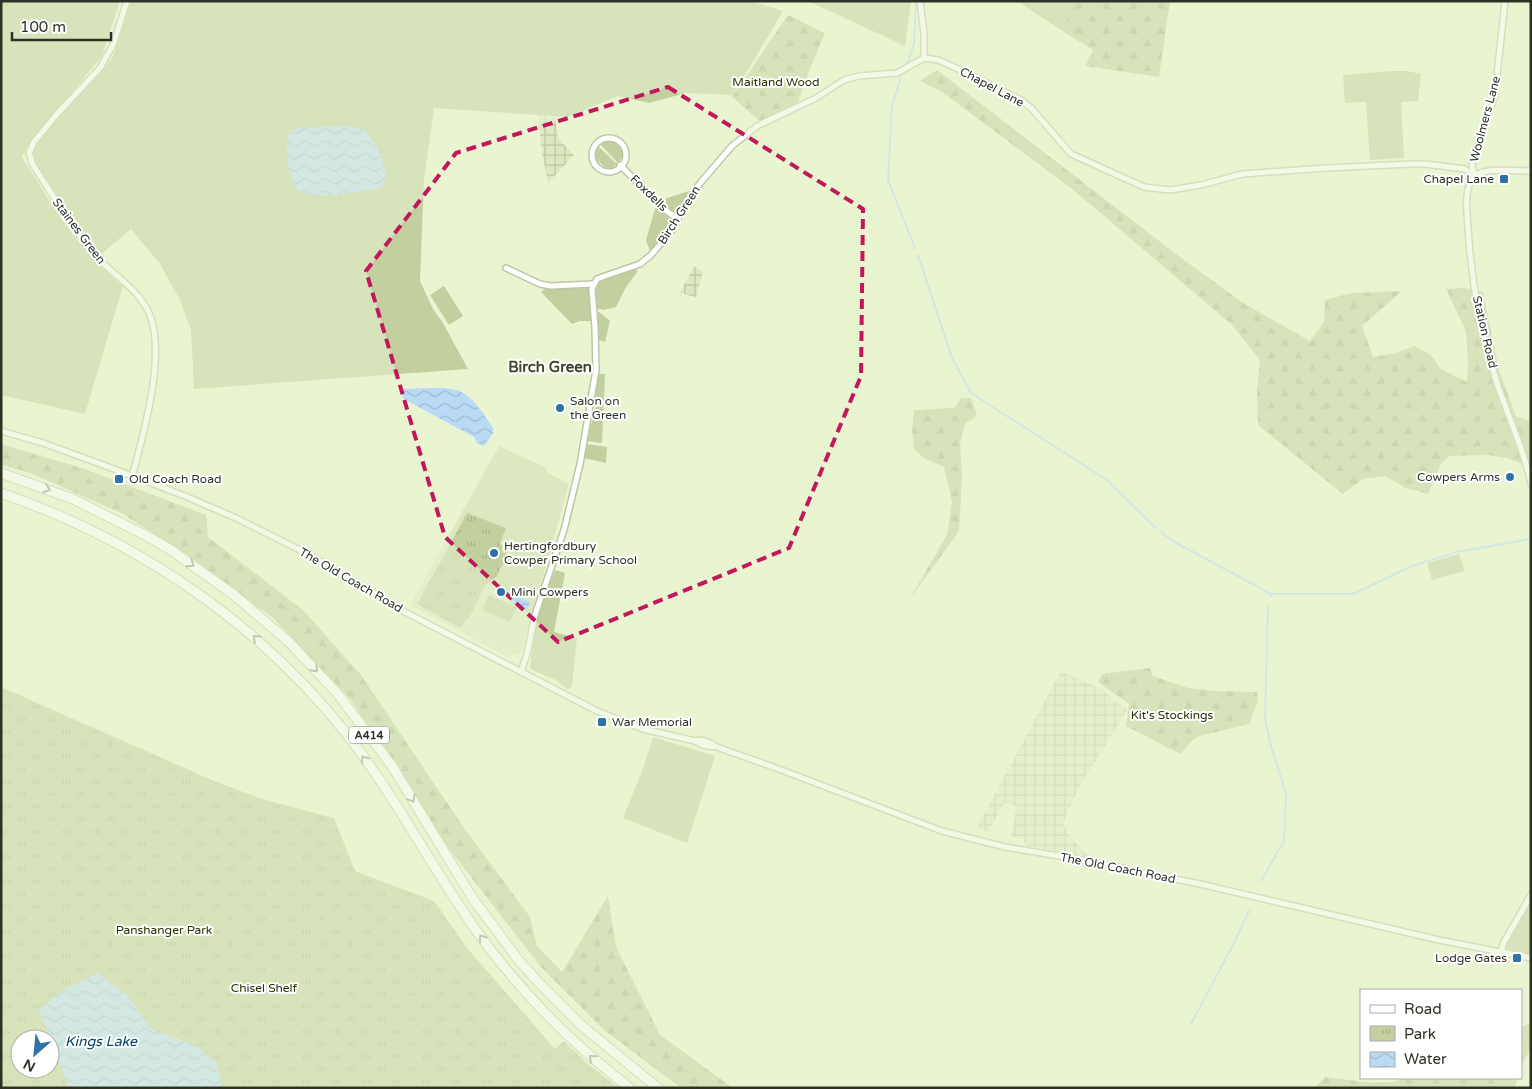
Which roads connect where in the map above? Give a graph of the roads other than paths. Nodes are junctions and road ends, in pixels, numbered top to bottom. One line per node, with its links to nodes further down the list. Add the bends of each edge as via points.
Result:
1 (126, 1): 13 (street, Staines Green, via 113,45 100,68 57,114 29,153 33,165 78,233 102,263 141,300 153,322 154,375)
2 (920, 1): 4 (street)
3 (1505, 1): 7 (street, Woolmers Lane, via 1498,71 1473,159)
4 (924, 58): 7 (street, Chapel Lane, via 952,66 1021,100 1071,154 1144,187 1170,190 1242,174 1411,164 1465,169); 8 (street, Birch Green, via 897,73 844,80 816,98 757,126 732,146 701,182)
5 (620, 166): 5 (street, Foxdells, via 613,172 605,171 593,160 593,148 605,138 615,139 626,152); 8 (street, Foxdells)
6 (1531, 171): 7 (street, via 1489,171)
7 (1475, 176): 14 (street, Station Road, via 1468,189 1468,216 1477,307 1496,380)
8 (678, 219): 10 (street, Birch Green, via 659,247 640,264 602,277)
9 (506, 268): 10 (street, via 550,286)
10 (593, 284): 16 (street, via 596,370 588,421 564,530 534,615)
11 (1, 431): 13 (street, The Old Coach Road, via 43,443)
12 (1, 473): 21 (highway, A414, one-way to 21, via 73,499 171,550 234,595 288,641 337,693 392,766 473,898 520,962 582,1026)
13 (132, 477): 16 (street, The Old Coach Road, via 202,503 265,532 405,612)
14 (1531, 484)
15 (1, 493): 20 (highway, A414, one-way to 15, via 565,1034 496,958 354,745 329,712 280,660 226,614 136,553 62,516)
16 (521, 672): 18 (street, The Old Coach Road, via 619,720 700,745 714,746 942,831 1005,847 1200,884)
17 (1531, 895): 18 (street, via 1504,942)
18 (1502, 953): 19 (street, The Old Coach Road)
19 (1531, 958)
20 (630, 1088)
21 (658, 1088)

